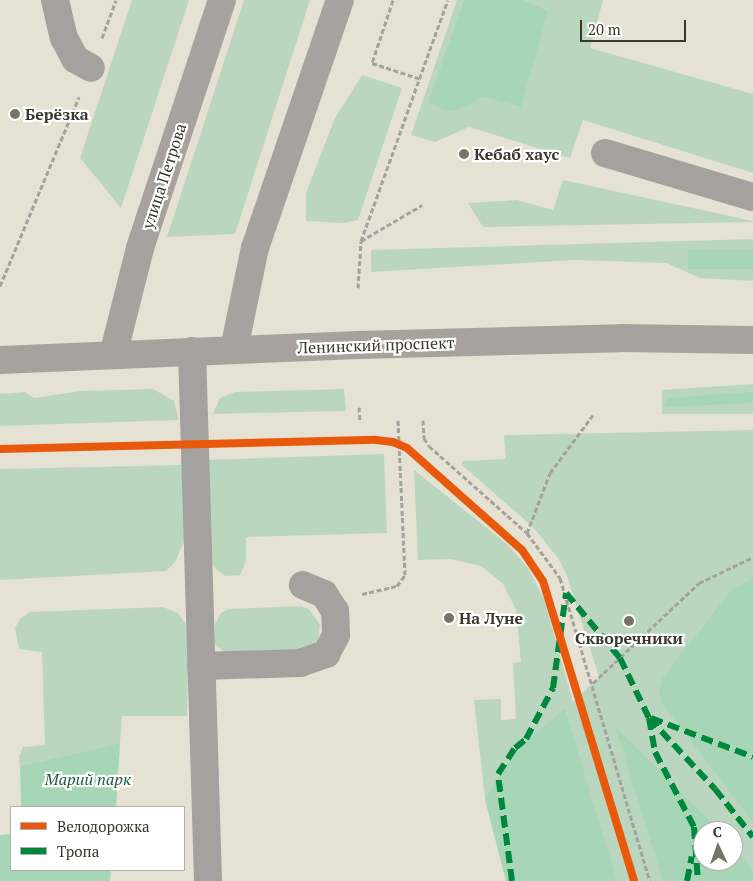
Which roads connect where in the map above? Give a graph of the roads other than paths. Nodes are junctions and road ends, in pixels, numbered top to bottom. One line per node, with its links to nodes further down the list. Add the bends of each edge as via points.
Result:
1 (55, 0): 4 (lane, via 64,38 75,59)
2 (222, 0): 10 (main road, улица Петрова, via 140,248)
3 (340, 0): 8 (main road, via 255,248)
4 (92, 68)
5 (605, 153): 6 (lane)
6 (753, 197)
7 (753, 340): 8 (main road, Ленинский проспект, via 620,338)
8 (234, 349): 9 (main road, Ленинский проспект)
9 (192, 351): 10 (main road, Ленинский проспект); 13 (lane)
10 (113, 354): 11 (main road, Ленинский проспект)
11 (0, 360)
12 (303, 585): 13 (lane, via 317,589 335,611 336,635 326,654 317,660)
13 (201, 666): 14 (lane)
14 (208, 881)

